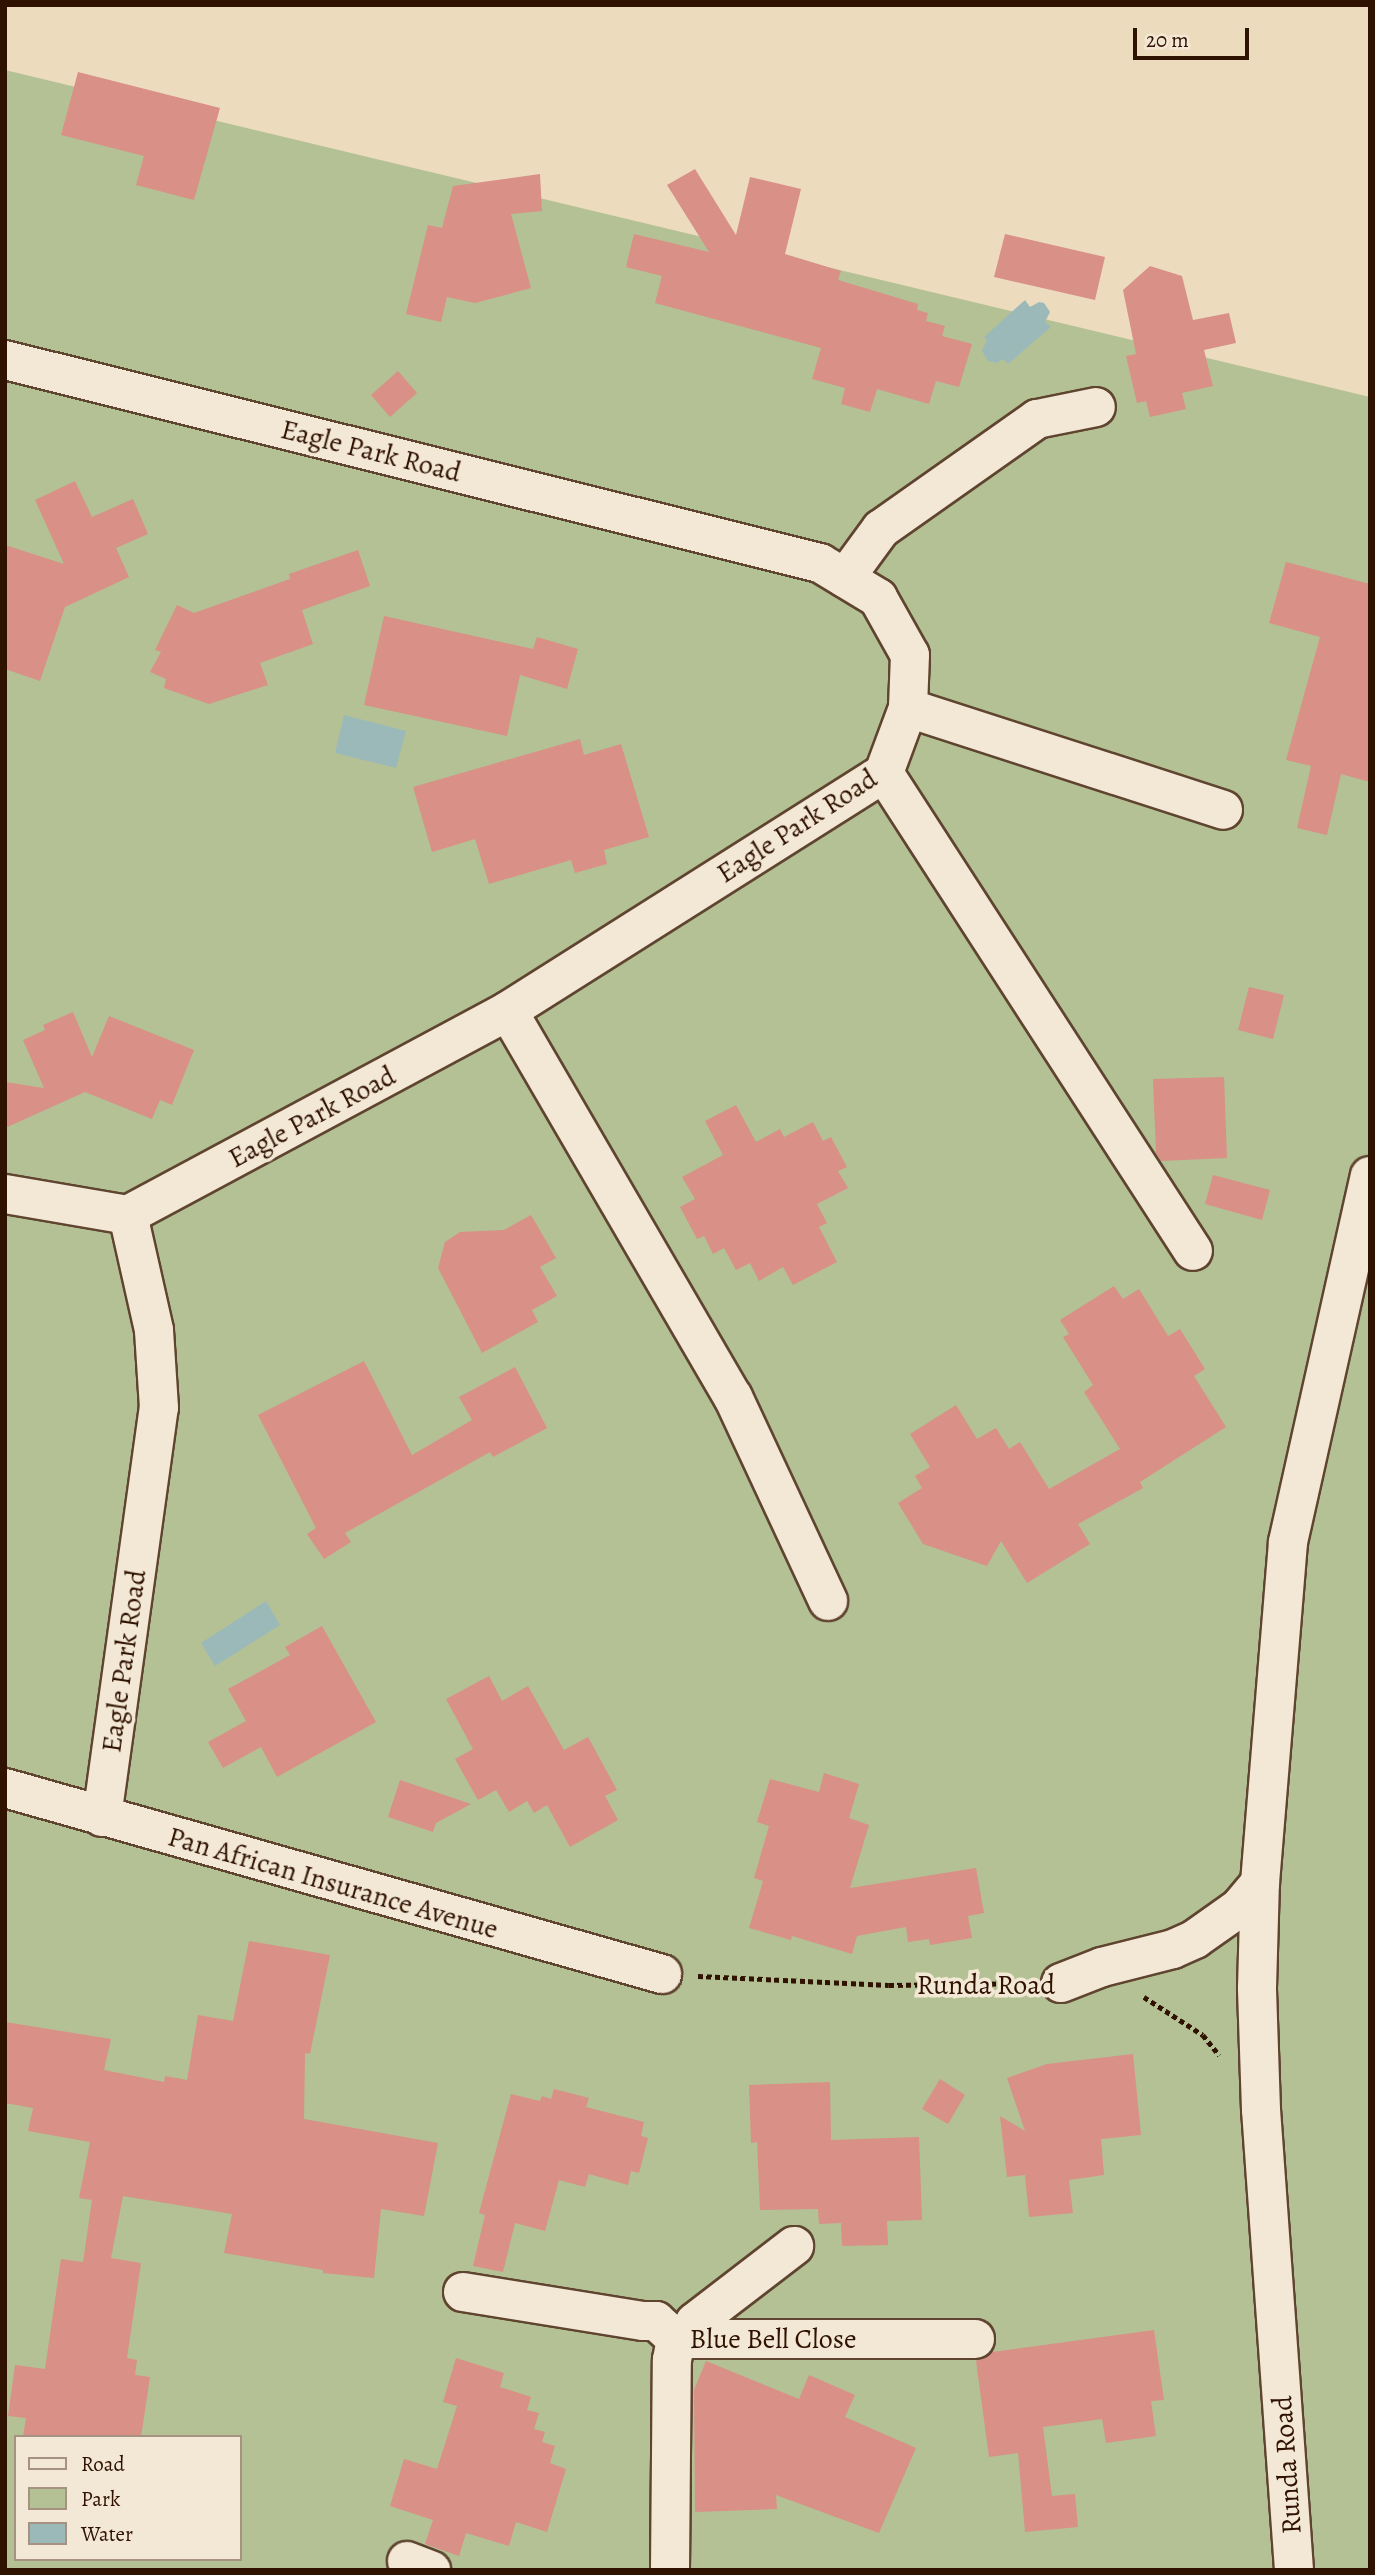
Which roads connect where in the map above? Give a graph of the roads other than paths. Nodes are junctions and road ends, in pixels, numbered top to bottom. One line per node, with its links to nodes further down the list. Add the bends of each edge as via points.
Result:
1 (5, 360): 3 (street, Eagle Park Road, via 820,563)
2 (1096, 407): 3 (street, via 1037,419 881,529)
3 (845, 578): 4 (street, Eagle Park Road, via 878,598 910,655)
4 (908, 708): 5 (street, Eagle Park Road); 6 (street)
5 (884, 773): 7 (street, Eagle Park Road); 11 (street)
6 (1223, 810)
7 (508, 1011): 10 (street, Eagle Park Road); 12 (street, via 733,1396)
8 (1370, 1176): 15 (street, Runda Road, via 1288,1542)
9 (5, 1194): 10 (street)
10 (128, 1216): 14 (street, Eagle Park Road, via 155,1330 159,1408)
11 (1193, 1251)
12 (828, 1601)
13 (5, 1788): 14 (street, Pan African Insurance Avenue)
14 (102, 1817): 16 (street, Pan African Insurance Avenue)
15 (1260, 1883): 17 (street, via 1239,1908 1195,1939); 23 (street, Runda Road, via 1261,2110)
16 (662, 1974)
17 (1061, 1983)
18 (794, 2246): 20 (street, via 695,2322 687,2335)
19 (463, 2292): 20 (street, via 656,2321)
20 (676, 2339): 21 (street, Blue Bell Close); 22 (street, Blue Bell Close, via 671,2360)
21 (975, 2339)
22 (670, 2570)
23 (1294, 2570)

